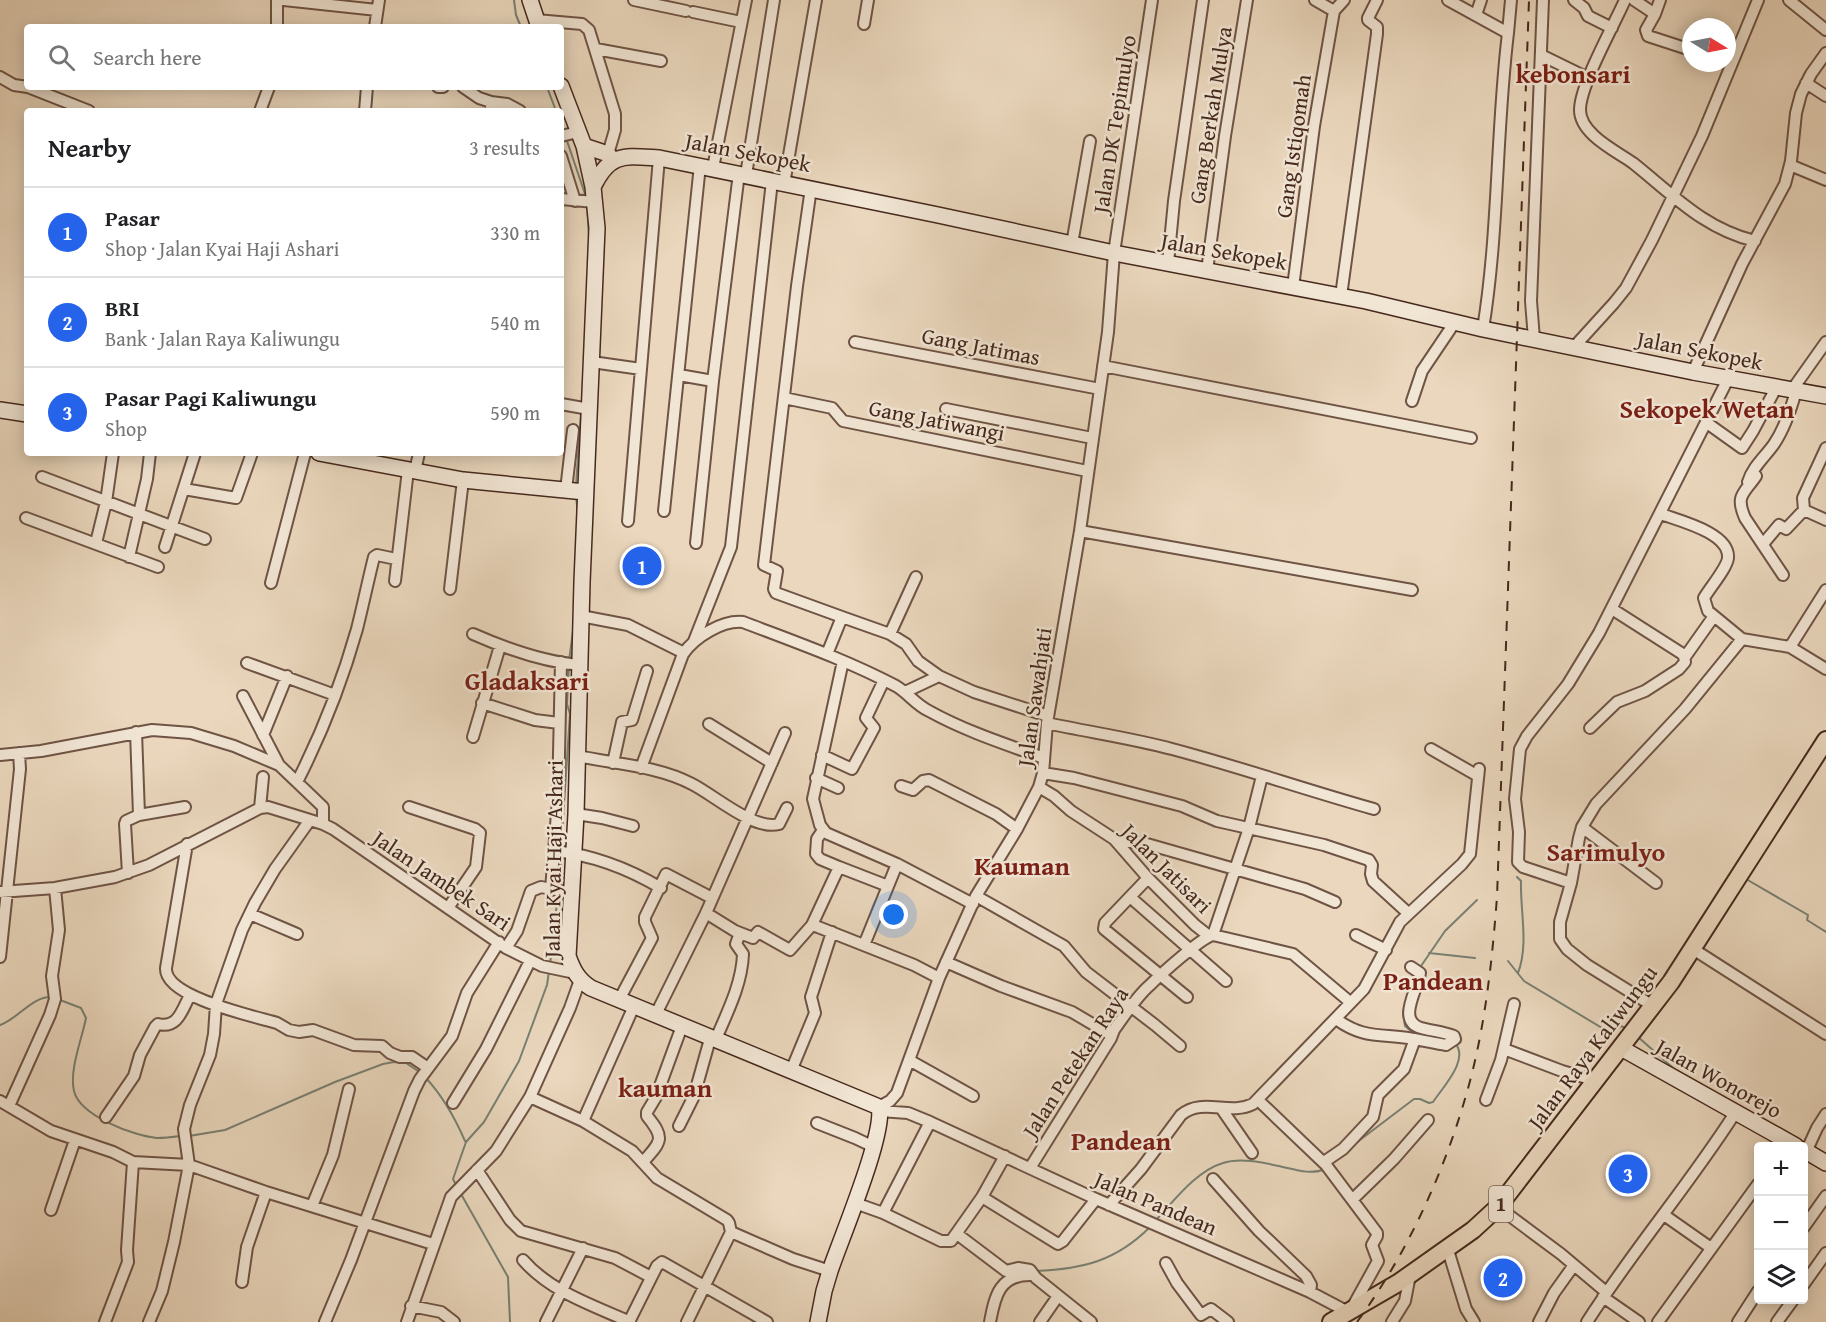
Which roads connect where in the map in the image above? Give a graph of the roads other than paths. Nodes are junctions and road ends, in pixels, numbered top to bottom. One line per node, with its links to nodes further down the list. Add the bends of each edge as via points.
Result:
1 (277, 0): 30 (street)
2 (284, 0): 25 (street)
3 (530, 0): 32 (main road)
4 (634, 0): 29 (street)
5 (747, 0): 29 (street)
6 (774, 0): 66 (street)
7 (816, 0): 68 (street)
8 (868, 0): 33 (street)
9 (1152, 0): 75 (street, Jalan DK Tepimulyo)
10 (1203, 0): 76 (street)
11 (1247, 0): 77 (street, Gang Berkah Mulya)
12 (1315, 0): 26 (street)
13 (1344, 0): 26 (street)
14 (1377, 0): 79 (street, via 1368,18 1377,27 1377,34)
15 (1448, 0): 28 (street)
16 (1480, 0): 28 (street)
17 (1511, 0): 36 (street)
18 (1544, 0): 41 (street)
19 (1574, 0): 34 (street, via 1588,15)
20 (1625, 0): 34 (street)
21 (1634, 0): 27 (street)
22 (1660, 0): 27 (street)
23 (1758, 0): 37 (street)
24 (1789, 0): 35 (street)
25 (378, 5): 31 (street)
26 (1334, 11): 78 (street, Gang Istiqomah)
27 (1655, 14): 38 (street, via 1646,30 1648,36)
28 (1476, 15): 36 (street)
29 (741, 22): 65 (street)
30 (277, 24)
31 (375, 24)
32 (537, 24): 39 (street, via 582,24 589,30)
33 (864, 24)
34 (1612, 28): 45 (street)
35 (1826, 30)
36 (1509, 33): 81 (street)
37 (1736, 45)
38 (1682, 47)
39 (596, 49): 42 (street); 61 (street, via 615,114)
40 (1826, 53): 46 (street)
41 (1541, 55): 45 (street); 82 (street, via 1531,301)
42 (662, 61)
43 (1724, 72): 71 (street, via 1702,136)
44 (0, 77): 47 (street)
45 (1588, 78): 71 (street, via 1580,112 1587,126 1606,147 1633,163)
46 (1806, 83): 53 (street); 64 (street, via 1796,113)
47 (24, 86)
48 (36, 90): 55 (street)
49 (268, 90): 56 (street)
50 (369, 90): 57 (street)
51 (467, 90): 54 (street)
52 (562, 90): 59 (main road, Jalan Kyai Haji Ashari)
53 (1826, 96)
54 (491, 107): 58 (street, via 507,104)
55 (81, 108)
56 (261, 108)
57 (366, 108)
58 (514, 108)
59 (572, 137): 61 (main road); 70 (main road, Jalan Kyai Haji Ashari)
60 (1090, 141): 74 (street)
61 (610, 157): 62 (main road, Jalan Sekopek); 70 (main road)
62 (659, 158): 65 (main road, Jalan Sekopek); 88 (street)
63 (564, 161): 70 (street)
64 (1790, 165): 67 (street); 73 (street, via 1785,184)
65 (707, 167): 66 (main road, Jalan Sekopek); 90 (street)
66 (742, 174): 68 (main road, Jalan Sekopek); 92 (street)
67 (1826, 180)
68 (778, 183): 69 (main road, Jalan Sekopek); 157 (street, via 731,547)
69 (811, 188): 74 (main road, Jalan Sekopek); 97 (street)
70 (586, 198): 72 (street); 86 (main road, Jalan Kyai Haji Ashari, via 597,248)
71 (1672, 198): 73 (street, via 1728,234); 85 (street, via 1626,288)
72 (564, 199)
73 (1755, 241): 89 (street)
74 (1072, 244): 75 (main road, Jalan Sekopek)
75 (1114, 253): 76 (main road, Jalan Sekopek); 87 (street, Jalan Sawahjati)
76 (1168, 263): 77 (main road, Jalan Sekopek)
77 (1208, 263): 78 (main road, Jalan Sekopek)
78 (1293, 286): 79 (main road, Jalan Sekopek)
79 (1341, 296): 80 (main road, Jalan Sekopek)
80 (1455, 322): 81 (main road, Jalan Sekopek); 98 (street, via 1422,371)
81 (1484, 322): 82 (main road, Jalan Sekopek)
82 (1534, 339): 85 (main road, Jalan Sekopek)
83 (855, 342): 94 (street, Gang Jatimas)
84 (1826, 342): 95 (street)
85 (1574, 347): 89 (main road, Jalan Sekopek)
86 (592, 362): 88 (street); 100 (main road, Jalan Kyai Haji Ashari)
87 (1103, 366): 94 (street, Jalan Sawahjati); 107 (street)
88 (641, 369): 132 (street)
89 (1694, 372): 91 (main road, Jalan Sekopek)
90 (679, 375): 92 (street); 127 (street)
91 (1728, 379): 93 (main road, Jalan Sekopek); 104 (street)
92 (713, 381): 137 (street)
93 (1776, 388): 95 (main road, Jalan Sekopek); 104 (street, via 1742,448)
94 (1100, 389): 106 (street, Jalan Sawahjati)
95 (1796, 391): 96 (main road, Jalan Sekopek); 122 (street, via 1791,411 1775,443 1753,469)
96 (1826, 396)
97 (784, 398): 118 (street, Gang Jatiwangi, via 832,408 843,421); 153 (street, via 764,565 777,571 776,593)
98 (1412, 401)
99 (564, 405): 100 (street)
100 (584, 408): 109 (main road, Jalan Kyai Haji Ashari)
101 (946, 409): 106 (street)
102 (0, 410): 103 (main road)
103 (24, 414)
104 (1707, 423): 128 (street)
105 (573, 430): 109 (street)
106 (1092, 438): 118 (street, Jalan Sawahjati)
107 (1471, 438)
108 (1826, 448): 126 (street, via 1803,498)
109 (579, 455): 124 (main road, Jalan Kyai Haji Ashari)
110 (113, 456): 125 (street)
111 (150, 456): 129 (street)
112 (194, 456): 123 (street)
113 (251, 456): 123 (street, via 236,498)
114 (304, 456): 146 (street)
115 (338, 456): 117 (main road)
116 (418, 456): 117 (street)
117 (412, 470): 121 (main road); 141 (street)
118 (1087, 471): 134 (street, Jalan Sawahjati)
119 (1756, 476): 122 (street)
120 (42, 477): 125 (street)
121 (464, 480): 124 (main road); 147 (street)
122 (1748, 487): 138 (street, via 1741,497 1741,508)
123 (184, 489): 133 (street)
124 (574, 491): 151 (main road, Jalan Kyai Haji Ashari)
125 (106, 502): 129 (street); 136 (street)
126 (1804, 510): 131 (street); 138 (street, via 1786,529 1779,525 1775,528)
127 (664, 511)
128 (1661, 514): 150 (street); 152 (street, via 1710,533 1723,543 1727,561 1704,598)
129 (138, 515): 133 (street); 140 (street)
130 (26, 518): 136 (street)
131 (1826, 520)
132 (628, 521)
133 (171, 528): 135 (street); 139 (street)
134 (1080, 531): 148 (street); 175 (street, Jalan Sawahjati)
135 (205, 540)
136 (96, 543): 140 (street)
137 (696, 543)
138 (1763, 544): 143 (street)
139 (165, 547)
140 (129, 557): 142 (street)
141 (396, 559): 145 (street); 172 (street, via 374,556 357,629)
142 (158, 567)
143 (1783, 575)
144 (916, 577): 155 (street)
145 (395, 581)
146 (271, 582)
147 (450, 589)
148 (1412, 590)
149 (1826, 590): 159 (street)
150 (1612, 609): 162 (street); 230 (street, via 1579,667 1527,736 1518,755 1518,862)
151 (581, 616): 160 (street, via 628,625); 165 (main road, Jalan Kyai Haji Ashari)
152 (1714, 616): 156 (street); 162 (street)
153 (842, 617): 155 (street); 161 (street)
154 (473, 634): 158 (street)
155 (890, 634): 169 (street)
156 (1742, 639): 159 (street); 217 (street, via 1685,709 1596,804)
157 (694, 641): 160 (street); 161 (street, via 731,622 743,621)
158 (500, 646): 165 (street); 174 (street)
159 (1790, 647): 166 (street)
160 (684, 653): 193 (street)
161 (827, 654): 163 (street)
162 (1685, 657): 178 (street, via 1679,669 1645,691 1617,702)
163 (843, 661): 170 (street); 187 (street)
164 (247, 663): 168 (street)
165 (569, 663): 176 (street); 188 (main road, Jalan Kyai Haji Ashari)
166 (1826, 669)
167 (647, 671): 190 (street, via 632,719 622,722)
168 (287, 676): 172 (street); 181 (street)
169 (939, 676): 171 (street); 175 (street)
170 (884, 680): 171 (street); 187 (street, via 866,718 874,728 852,769)
171 (905, 692): 189 (street, via 933,714)
172 (335, 695): 199 (street)
173 (243, 696): 181 (street)
174 (483, 704): 176 (street, via 535,720); 182 (street)
175 (1048, 719): 189 (street, Jalan Sawahjati); 195 (street)
176 (560, 723): 198 (street)
177 (709, 724): 191 (street)
178 (1590, 728)
179 (136, 732): 185 (street); 192 (street, via 171,730 199,734); 211 (street)
180 (785, 733): 191 (street)
181 (263, 735): 192 (street)
182 (473, 737)
183 (1826, 740): 256 (main road, Jalan Raya Kaliwungu / 1)
184 (1431, 749): 244 (street, via 1478,773 1470,854)
185 (19, 753): 186 (street); 236 (street)
186 (0, 755)
187 (822, 755): 197 (street)
188 (578, 756): 190 (street); 200 (main road, Jalan Kyai Haji Ashari)
189 (1044, 758): 194 (street, Jalan Sawahjati)
190 (613, 763): 193 (street)
191 (772, 763): 212 (street)
192 (279, 765): 199 (street)
193 (641, 768): 212 (street, via 691,783)
194 (1043, 773): 202 (street, Jalan Sawahjati); 218 (street, via 1182,806 1217,821)
195 (1263, 776): 209 (street); 218 (street)
196 (263, 777): 207 (street)
197 (816, 778): 203 (street); 220 (street, via 813,799)
198 (558, 781): 200 (street); 204 (street)
199 (297, 782): 214 (street, via 323,807)
200 (574, 783): 210 (main road, Jalan Kyai Haji Ashari)
201 (901, 786): 219 (street, via 913,790 928,780 969,799)
202 (1039, 787): 219 (street, Jalan Sawahjati); 221 (street, Jalan Jatisari)
203 (838, 788)
204 (558, 800): 210 (street); 215 (street)
205 (185, 807): 211 (street)
206 (410, 807): 242 (street, via 480,833 476,867)
207 (261, 808): 213 (street, Jalan Jambek Sari, via 278,809); 222 (street)
208 (787, 808): 212 (street, via 782,821 775,825)
209 (1374, 809)
210 (573, 814): 215 (street); 216 (street); 224 (main road, Jalan Kyai Haji Ashari)
211 (139, 815): 228 (street, via 125,824)
212 (749, 818): 239 (street)
213 (310, 820): 214 (street, Jalan Jambek Sari); 245 (street, via 275,869)
214 (322, 824): 242 (street, Jalan Jambek Sari)
215 (556, 825): 223 (street)
216 (633, 826)
217 (1582, 827): 230 (street); 231 (street)
218 (1249, 828): 227 (street); 244 (street, via 1369,860 1373,881)
219 (1017, 829): 240 (street, Jalan Sawahjati)
220 (823, 830): 225 (street); 226 (street, via 817,839 816,854)
221 (1114, 839): 227 (street, via 1147,844); 229 (street, Jalan Jatisari)
222 (187, 844): 228 (street); 265 (street, via 166,973 175,986)
223 (555, 851): 224 (street); 235 (street)
224 (570, 853): 234 (street, via 619,867); 237 (main road, Jalan Kyai Haji Ashari)
225 (897, 864): 232 (street); 240 (street)
226 (839, 867): 232 (street); 246 (street)
227 (1236, 870): 241 (street, via 1305,889); 250 (street)
228 (128, 873): 233 (street)
229 (1148, 878): 238 (street); 250 (street, Jalan Jatisari, via 1195,925)
230 (1571, 883): 272 (street, via 1559,931 1564,945)
231 (1656, 883)
232 (888, 886): 253 (street)
233 (55, 888): 236 (street); 294 (street, via 59,930 52,975 55,999)
234 (661, 888): 239 (street, via 666,874); 267 (street, via 645,919 652,938)
235 (553, 891): 237 (street); 252 (street, via 538,887 531,891 517,931)
236 (3, 892): 257 (street)
237 (569, 893): 261 (main road, Jalan Kyai Haji Ashari, via 568,956)
238 (1130, 897): 254 (street); 262 (street, via 1105,923 1104,929)
239 (712, 898): 243 (street)
240 (974, 900): 259 (street, Jalan Sawahjati); 273 (street, via 1064,946 1086,972)
241 (1335, 902)
242 (448, 908): 252 (street, Jalan Jambek Sari)
243 (706, 913): 248 (street); 274 (street)
244 (1408, 913): 255 (street)
245 (250, 914): 249 (street); 269 (street)
246 (812, 926): 247 (street); 248 (street, via 790,950 758,932 753,938)
247 (832, 932): 253 (street); 285 (street, via 811,997 814,1013)
248 (740, 933): 281 (street, via 736,946 743,957 737,985)
249 (297, 934)
250 (1211, 935): 254 (street, Jalan Petekan Raya); 268 (street, via 1293,954)
251 (1356, 935): 255 (street)
252 (503, 945): 258 (street, Jalan Jambek Sari); 286 (street, via 468,993 453,1036)
253 (864, 945): 263 (street)
254 (1191, 949): 262 (street, Jalan Petekan Raya); 264 (street)
255 (1386, 950): 268 (street, via 1364,989)
256 (1699, 953): 272 (main road, Jalan Raya Kaliwungu / 1); 277 (street)
257 (0, 957)
258 (531, 961): 261 (street, Jalan Jambek Sari); 293 (street)
259 (946, 962): 263 (street, Jalan Sawahjati); 278 (street, via 1072,1012)
260 (1416, 969): 279 (street, via 1419,978 1410,1020 1413,1025 1455,1037 1446,1045)
261 (577, 976): 267 (main road, Jalan Kyai Haji Ashari, via 591,988); 290 (street, via 570,1008)
262 (1161, 976): 266 (street); 273 (street, Jalan Petekan Raya)
263 (939, 978): 284 (street, Jalan Sawahjati)
264 (1226, 981)
265 (190, 995): 269 (street); 299 (street, via 175,1022 155,1027 134,1076)
266 (1187, 997)
267 (619, 1000): 271 (main road, Jalan Kyai Haji Ashari)
268 (1350, 1002): 275 (street)
269 (216, 1004): 286 (street, via 296,1032 313,1030 354,1045 382,1046 394,1055 412,1057); 315 (street, via 210,1055 184,1129)
270 (1514, 1004): 283 (street)
271 (634, 1006): 274 (main road, Jalan Kyai Haji Ashari); 301 (street)
272 (1653, 1006): 280 (main road, Jalan Raya Kaliwungu / 1)
273 (1132, 1007): 278 (street, Jalan Petekan Raya); 282 (street)
274 (656, 1014): 276 (main road, Jalan Kyai Haji Ashari)
275 (1336, 1019): 279 (street, via 1363,1034); 291 (street)
276 (682, 1026): 281 (main road, Jalan Kyai Haji Ashari); 313 (street, via 647,1112 659,1136)
277 (1826, 1034)
278 (1111, 1035): 317 (street, Jalan Petekan Raya)
279 (1415, 1039): 316 (street, via 1404,1069 1378,1095 1373,1117)
280 (1628, 1039): 287 (main road, Jalan Raya Kaliwungu / 1); 297 (main road, Jalan Wonorejo)
281 (712, 1040): 285 (main road, Jalan Kyai Haji Ashari); 304 (street, via 690,1106)
282 (1179, 1046)
283 (1504, 1049): 287 (street); 292 (street)
284 (909, 1060): 289 (street); 296 (street, Jalan Sawahjati, via 897,1093)
285 (791, 1071): 296 (main road, Jalan Kyai Haji Ashari)
286 (425, 1073): 334 (street, via 411,1098)
287 (1594, 1080): 329 (main road, Jalan Raya Kaliwungu / 1)
288 (349, 1089): 328 (street, via 333,1155)
289 (973, 1096)
290 (530, 1097): 301 (street); 318 (street, via 496,1151)
291 (1258, 1100): 295 (street, via 1247,1107); 316 (street)
292 (1486, 1100)
293 (453, 1103)
294 (4, 1104): 305 (street)
295 (1221, 1108): 310 (street); 327 (street, via 1199,1106 1181,1115)
296 (880, 1109): 302 (street, Jalan Pandean, via 908,1113); 308 (main road)
297 (1735, 1113): 306 (main road, Jalan Wonorejo); 332 (street)
298 (1826, 1114): 307 (street)
299 (106, 1117)
300 (1428, 1119): 325 (street)
301 (583, 1121): 313 (street)
302 (930, 1122): 311 (street, Jalan Pandean); 331 (street)
303 (817, 1123): 308 (street)
304 (679, 1126)
305 (75, 1140): 312 (street); 330 (street)
306 (1790, 1142)
307 (1803, 1142)
308 (874, 1147): 326 (main road)
309 (1808, 1152): 314 (main road, Jalan Wonorejo)
310 (1252, 1153)
311 (1005, 1156): 317 (street, Jalan Pandean); 323 (street)
312 (133, 1162): 315 (street); 362 (street, via 128,1262)
313 (643, 1162): 335 (street, via 657,1178 727,1220)
314 (1826, 1162)
315 (189, 1165): 321 (street); 363 (street, via 164,1282)
316 (1327, 1166): 325 (street)
317 (1030, 1168): 324 (street, Jalan Pandean)
318 (477, 1170): 337 (street, via 451,1197); 339 (street, via 521,1231)
319 (1213, 1179): 353 (street, via 1306,1276)
320 (1754, 1189): 340 (street)
321 (266, 1192): 328 (street); 350 (street, via 247,1247)
322 (1826, 1196): 333 (street)
323 (982, 1197): 324 (street, via 1058,1244); 336 (street)
324 (1096, 1199): 327 (street, Jalan Pandean)
325 (1353, 1199): 359 (street, via 1377,1233 1372,1245 1378,1261)
326 (855, 1203): 331 (street); 345 (main road)
327 (1109, 1205): 353 (street, Jalan Pandean)
328 (312, 1206): 334 (street)
329 (1498, 1207): 338 (main road, Jalan Raya Kaliwungu / 1); 344 (street)
330 (51, 1210)
331 (883, 1213): 336 (street, via 945,1242)
332 (1664, 1215): 340 (street); 354 (street)
333 (1808, 1220)
334 (365, 1222): 337 (street); 364 (street)
335 (731, 1232): 345 (street); 351 (street)
336 (957, 1234): 346 (street, via 1003,1270)
337 (433, 1244): 358 (street)
338 (1447, 1247): 347 (main road, Jalan Raya Kaliwungu / 1); 376 (street, via 1466,1309)
339 (583, 1248): 348 (street, via 615,1258); 352 (street)
340 (1711, 1248): 380 (street)
341 (1826, 1252): 349 (street)
342 (523, 1260): 352 (street)
343 (1166, 1263): 374 (street, via 1201,1315 1211,1309)
344 (1574, 1265): 354 (street); 377 (street)
345 (830, 1271): 370 (main road)
346 (1032, 1273): 355 (street); 371 (street, via 1010,1278 1003,1285)
347 (1410, 1275): 359 (main road, Jalan Raya Kaliwungu / 1); 361 (street, via 1406,1301)
348 (651, 1277): 351 (street, via 659,1263 665,1263); 367 (street)
349 (1808, 1277)
350 (242, 1282)
351 (705, 1287): 368 (street); 369 (street)
352 (563, 1292): 366 (street); 367 (street)
353 (1310, 1292): 359 (street, Jalan Pandean)
354 (1604, 1294): 378 (street); 379 (street)
355 (1058, 1296): 372 (street); 373 (street)
356 (1754, 1297): 381 (street)
357 (1789, 1304): 382 (street)
358 (411, 1306): 360 (street, via 441,1312); 365 (street)
359 (1349, 1311): 375 (main road, Jalan Raya Kaliwungu / 1)
360 (450, 1321)
361 (1394, 1321)
362 (105, 1322)
363 (149, 1322)
364 (325, 1322)
365 (407, 1322)
366 (546, 1322)
367 (630, 1322)
368 (687, 1322)
369 (767, 1322)
370 (818, 1322)
371 (990, 1322)
372 (1040, 1322)
373 (1091, 1322)
374 (1228, 1322)
375 (1331, 1322)
376 (1474, 1322)
377 (1539, 1322)
378 (1587, 1322)
379 (1639, 1322)
380 (1658, 1322)
381 (1738, 1322)
382 (1777, 1322)

